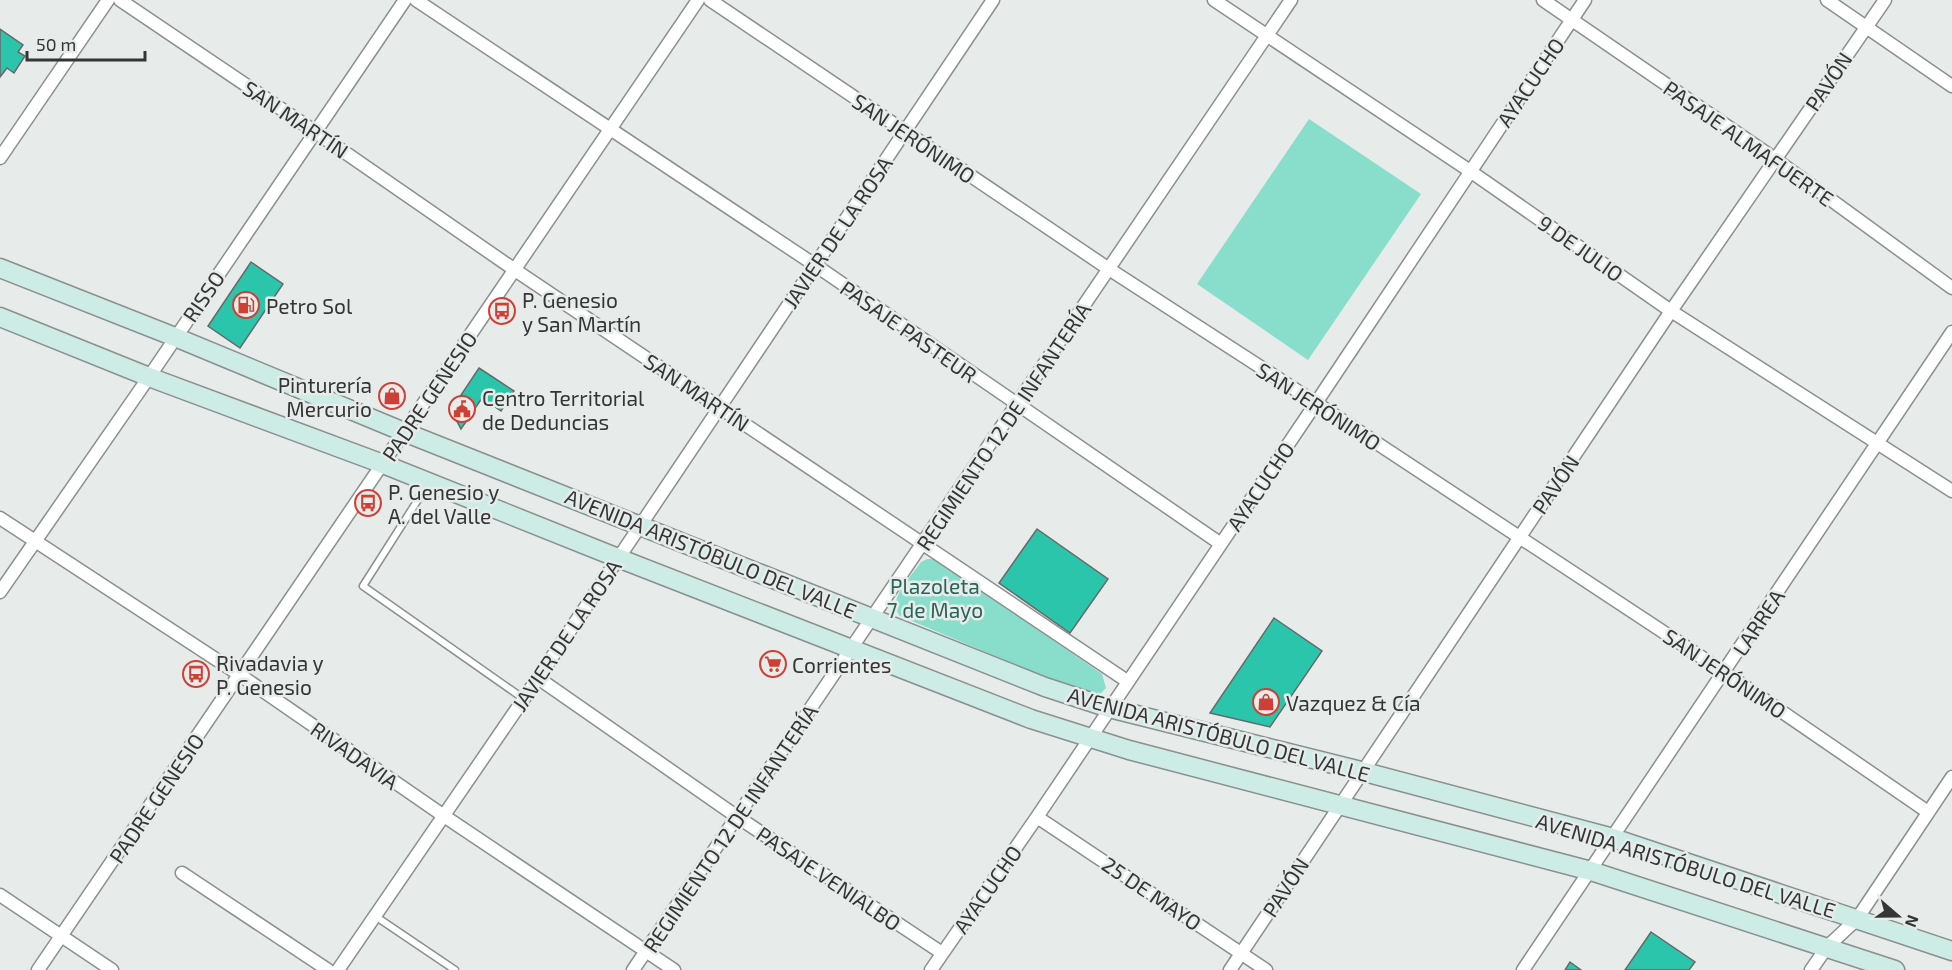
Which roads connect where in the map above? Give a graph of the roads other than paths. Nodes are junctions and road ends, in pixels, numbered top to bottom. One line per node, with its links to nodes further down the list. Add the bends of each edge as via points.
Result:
1 (108, 0): 21 (street)
2 (120, 0): 19 (street, SAN MARTÍN)
3 (405, 0): 19 (street, RISSO)
4 (416, 0): 18 (street, PASAJE PASTEUR)
5 (698, 0): 18 (street, PADRE GENESIO)
6 (710, 0): 20 (street, SAN JERÓNIMO)
7 (993, 0): 20 (street, JAVIER DE LA ROSA)
8 (1214, 0): 16 (street, 9 DE JULIO)
9 (1291, 0): 16 (street, REGIMIENTO 12 DE INFANTERÍA)
10 (1543, 0): 14 (street, PASAJE ALMAFUERTE)
11 (1585, 0): 14 (street, AYACUCHO)
12 (1827, 0): 15 (street)
13 (1885, 0): 15 (street, PAVÓN)
14 (1572, 20): 22 (street, PASAJE ALMAFUERTE); 23 (street, AYACUCHO)
15 (1866, 26): 17 (street); 22 (street, PAVÓN)
16 (1266, 36): 23 (street, 9 DE JULIO); 26 (street, REGIMIENTO 12 DE INFANTERÍA)
17 (1952, 86)
18 (610, 129): 24 (street, PASAJE PASTEUR); 27 (street, PADRE GENESIO)
19 (314, 131): 27 (street, SAN MARTÍN); 32 (street, RISSO)
20 (905, 132): 24 (street, JAVIER DE LA ROSA); 26 (street, SAN JERÓNIMO)
21 (0, 158)
22 (1775, 159): 28 (street, PASAJE ALMAFUERTE); 29 (street, PAVÓN)
23 (1470, 171): 29 (street, 9 DE JULIO); 34 (street, AYACUCHO)
24 (815, 266): 35 (street, PASAJE PASTEUR); 36 (street, JAVIER DE LA ROSA)
25 (0, 268): 32 (main road, AVENIDA ARISTÓBULO DEL VALLE)
26 (1109, 269): 34 (street, SAN JERÓNIMO); 35 (street, REGIMIENTO 12 DE INFANTERÍA)
27 (515, 270): 36 (street, SAN MARTÍN); 37 (street, PADRE GENESIO)
28 (1952, 288)
29 (1671, 311): 38 (street, 9 DE JULIO); 44 (street, PAVÓN)
30 (0, 317): 33 (main road, AVENIDA ARISTÓBULO DEL VALLE)
31 (1952, 332): 38 (street, LARREA)
32 (175, 337): 33 (street, RISSO); 37 (main road, AVENIDA ARISTÓBULO DEL VALLE)
33 (149, 377): 39 (main road, AVENIDA ARISTÓBULO DEL VALLE); 45 (street, RISSO)
34 (1316, 403): 44 (street, SAN JERÓNIMO); 47 (street, AYACUCHO)
35 (1017, 405): 46 (street, REGIMIENTO 12 DE INFANTERÍA); 47 (street, PASAJE PASTEUR)
36 (719, 407): 43 (street, JAVIER DE LA ROSA); 46 (street, SAN MARTÍN)
37 (404, 432): 39 (street, PADRE GENESIO); 43 (main road, AVENIDA ARISTÓBULO DEL VALLE)
38 (1876, 444): 41 (street, 9 DE JULIO); 52 (street, LARREA)
39 (383, 464): 40 (main road, AVENIDA ARISTÓBULO DEL VALLE); 53 (street, PADRE GENESIO)
40 (430, 483): 48 (main road, AVENIDA ARISTÓBULO DEL VALLE); 56 (lane, via 363,586)
41 (1952, 491)
42 (0, 518): 45 (street, RIVADAVIA)
43 (640, 525): 48 (street, JAVIER DE LA ROSA); 50 (main road, AVENIDA ARISTÓBULO DEL VALLE)
44 (1519, 537): 52 (street, SAN JERÓNIMO); 59 (street, PAVÓN)
45 (34, 541): 49 (street, RISSO); 53 (street, RIVADAVIA)
46 (924, 543): 50 (street, REGIMIENTO 12 DE INFANTERÍA); 55 (street, SAN MARTÍN)
47 (1221, 544): 55 (street, AYACUCHO)
48 (618, 558): 51 (main road, AVENIDA ARISTÓBULO DEL VALLE); 54 (street, JAVIER DE LA ROSA)
49 (0, 592)
50 (873, 617): 51 (street, REGIMIENTO 12 DE INFANTERÍA); 57 (main road, AVENIDA ARISTÓBULO DEL VALLE, via 1044,687)
51 (851, 649): 58 (main road, AVENIDA ARISTÓBULO DEL VALLE); 64 (street, REGIMIENTO 12 DE INFANTERÍA)
52 (1724, 672): 62 (street, SAN JERÓNIMO); 66 (street, LARREA)
53 (240, 675): 63 (street, RIVADAVIA); 72 (street, PADRE GENESIO)
54 (538, 678): 56 (street, JAVIER DE LA ROSA); 64 (street, PASAJE VENIALBO)
55 (1127, 681): 57 (street, AYACUCHO)
56 (524, 699): 63 (street, JAVIER DE LA ROSA)
57 (1109, 708): 58 (street, AYACUCHO); 59 (main road, AVENIDA ARISTÓBULO DEL VALLE)
58 (1089, 738): 61 (main road, AVENIDA ARISTÓBULO DEL VALLE); 65 (street, AYACUCHO)
59 (1361, 771): 61 (street, PAVÓN); 66 (main road, AVENIDA ARISTÓBULO DEL VALLE)
60 (1952, 777): 62 (street)
61 (1340, 804): 67 (main road, AVENIDA ARISTÓBULO DEL VALLE); 77 (street, PAVÓN)
62 (1929, 812): 71 (street)
63 (444, 816): 70 (street, JAVIER DE LA ROSA); 74 (street, RIVADAVIA)
64 (736, 816): 74 (street, REGIMIENTO 12 DE INFANTERÍA); 76 (street, PASAJE VENIALBO)
65 (1037, 817): 76 (street, AYACUCHO); 77 (street, 25 DE MAYO)
66 (1613, 838): 67 (street, LARREA); 71 (main road, AVENIDA ARISTÓBULO DEL VALLE)
67 (1591, 871): 73 (main road, AVENIDA ARISTÓBULO DEL VALLE); 88 (street, LARREA)
68 (182, 873): 80 (street)
69 (0, 895): 72 (street)
70 (375, 916): 81 (street, JAVIER DE LA ROSA); 82 (lane)
71 (1857, 919): 73 (street); 75 (main road, AVENIDA ARISTÓBULO DEL VALLE)
72 (61, 936): 78 (street, PADRE GENESIO); 79 (street)
73 (1827, 947): 89 (street); 90 (main road, AVENIDA ARISTÓBULO DEL VALLE)
74 (646, 951): 83 (street, REGIMIENTO 12 DE INFANTERÍA); 84 (street, RIVADAVIA)
75 (1952, 951)
76 (942, 953): 85 (street, AYACUCHO)
77 (1242, 953): 86 (street, PAVÓN); 87 (street, 25 DE MAYO)
78 (38, 970)
79 (112, 970)
80 (328, 970)
81 (338, 970)
82 (455, 970)
83 (633, 970)
84 (674, 970)
85 (931, 970)
86 (1230, 970)
87 (1266, 970)
88 (1523, 970)
89 (1811, 970)
90 (1895, 970)

